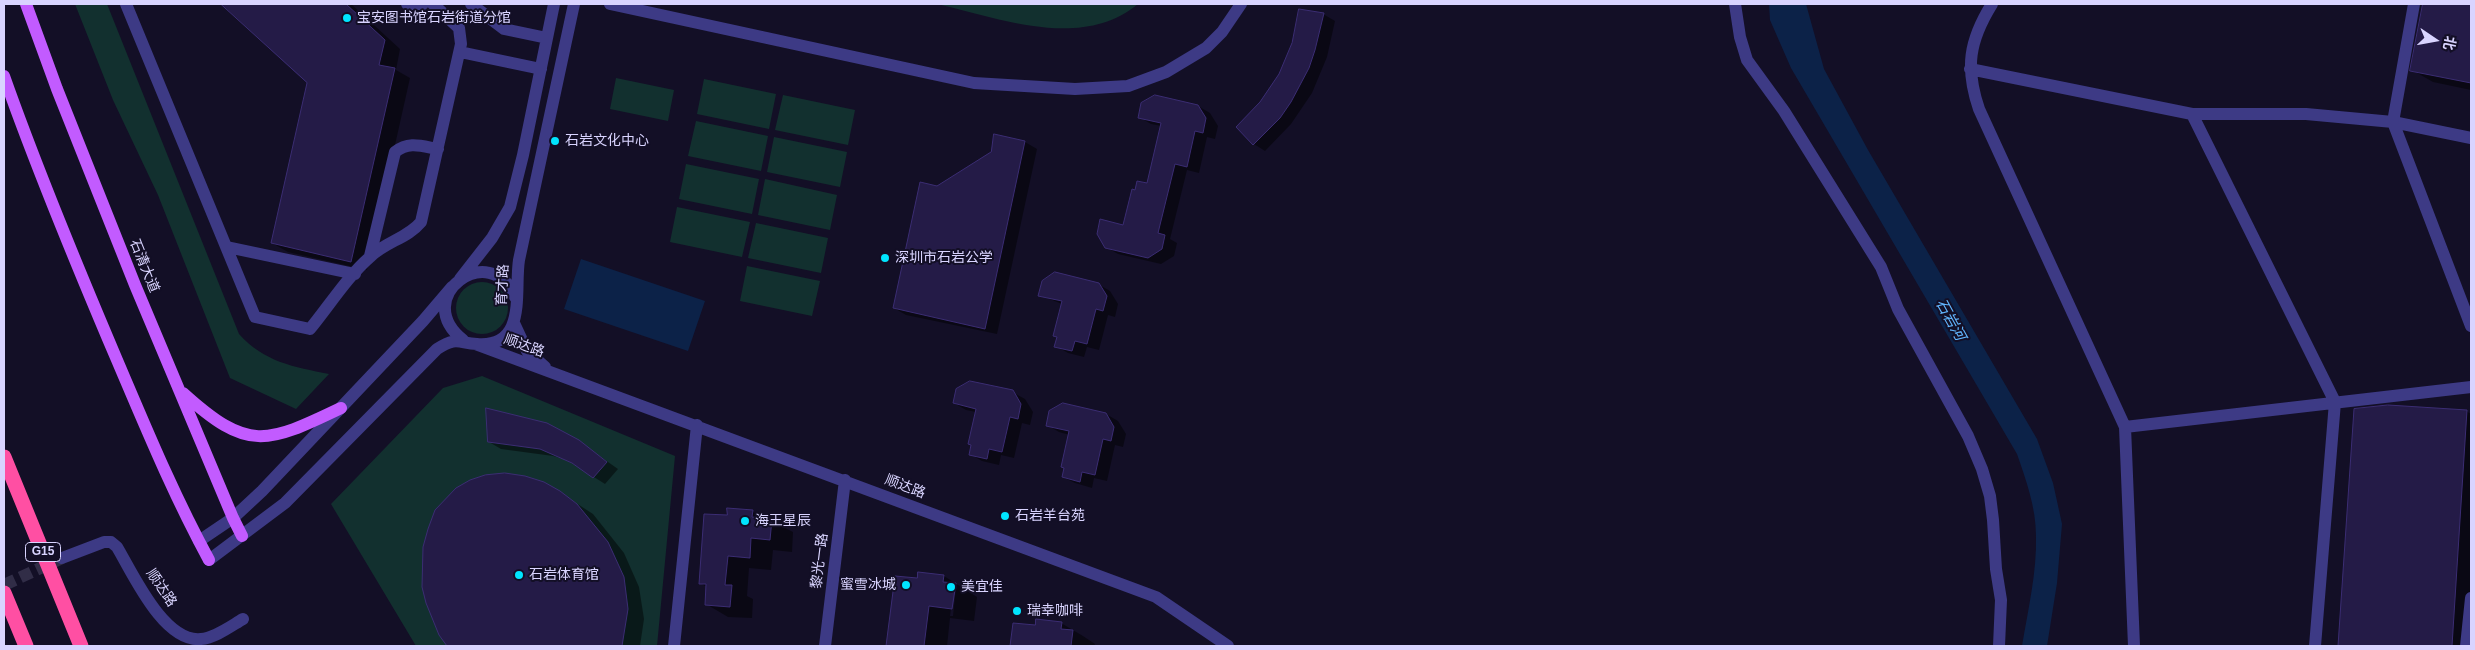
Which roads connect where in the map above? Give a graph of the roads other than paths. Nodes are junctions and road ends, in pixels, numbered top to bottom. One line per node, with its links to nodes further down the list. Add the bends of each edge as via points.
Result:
1 (26, 4): 33 (main road, 石清大道)
2 (126, 4): 23 (street)
3 (407, 4): 4 (street)
4 (423, 4)
5 (433, 4): 15 (street, via 459,28)
6 (471, 4): 14 (street, via 504,29)
7 (554, 4): 14 (street, 育才路)
8 (574, 4): 27 (street, 育才路, via 519,260)
9 (610, 4): 10 (street, via 974,83 1075,89 1128,86 1166,72 1206,48 1222,32)
10 (1241, 4)
11 (1735, 4): 53 (street, via 1747,60 1794,126 1881,267 1898,309 1968,436 1982,469 1990,496 2001,600)
12 (1992, 4): 17 (street, via 1976,34)
13 (2414, 4): 20 (street)
14 (547, 38): 16 (street, 育才路)
15 (460, 52): 16 (street); 22 (street)
16 (541, 68): 26 (street, 育才路, via 510,207 492,238)
17 (1970, 69): 19 (street); 37 (street, via 1979,109)
18 (4, 76): 42 (main road, via 42,181 172,487)
19 (2192, 114): 20 (street, via 2306,114); 34 (street)
20 (2393, 122): 21 (street); 29 (street)
21 (2471, 138)
22 (438, 149): 24 (street, via 421,222 410,233); 24 (street, via 414,144 395,152)
23 (227, 247): 25 (street); 25 (street, via 255,317 310,329)
24 (370, 256): 25 (street)
25 (354, 274)
26 (456, 283): 27 (street, via 470,273 494,274 512,289); 30 (street, via 446,304 448,322 454,333); 35 (street, 育才路)
27 (516, 300): 28 (street, 育才路, via 518,311)
28 (514, 323): 30 (street, 育才路, via 499,340 487,344); 31 (street, 顺达路, via 527,351 547,369)
29 (2471, 326)
30 (469, 342): 31 (street, 顺达路); 41 (street, 育才路, via 445,343 437,348 285,503)
31 (562, 376): 36 (street, 顺达路)
32 (2471, 387): 34 (street)
33 (178, 388): 35 (main road, via 215,420 251,436 287,432); 40 (main road, 石清大道)
34 (2335, 402): 37 (street); 55 (street)
35 (341, 408): 40 (street, 育才路)
36 (697, 425): 39 (street, 顺达路); 50 (street)
37 (2125, 427): 54 (street)
38 (4, 457): 49 (highway, G15)
39 (845, 480): 51 (street, 黎光一路); 52 (street, 顺达路, via 1156,597)
40 (232, 518): 41 (main road, 石清大道); 42 (street, 育才路)
41 (242, 536): 44 (street, 育才路)
42 (199, 541): 44 (main road)
43 (62, 558): 47 (street, 顺达路, via 111,542 160,616 176,632 187,637 201,639 213,636)
44 (209, 560)
45 (4, 593): 48 (highway)
46 (2471, 598): 56 (street)
47 (243, 619)
48 (26, 646)
49 (81, 646)
50 (674, 646)
51 (825, 646)
52 (1228, 646)
53 (1999, 646)
54 (2134, 646)
55 (2315, 646)
56 (2466, 646)

